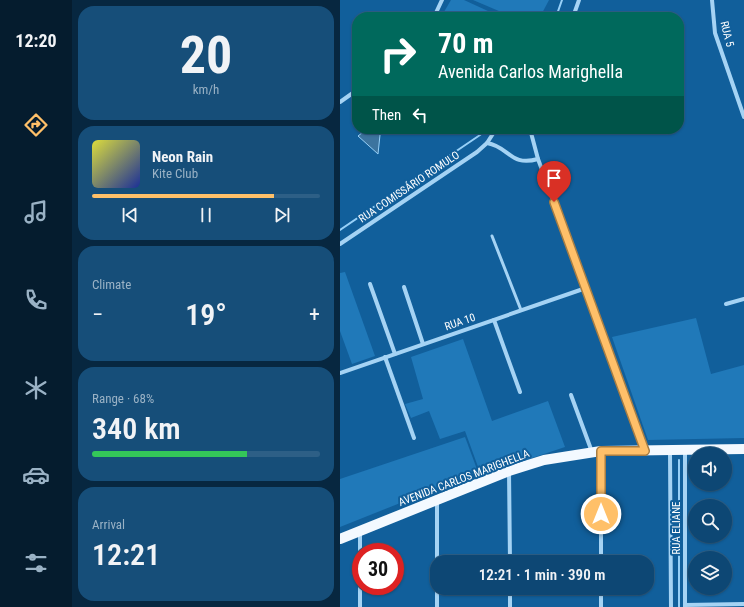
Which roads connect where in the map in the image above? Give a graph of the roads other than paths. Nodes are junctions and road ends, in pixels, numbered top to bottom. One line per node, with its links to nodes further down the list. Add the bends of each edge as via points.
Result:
1 (442, 0): 4 (street)
2 (579, 0): 5 (street)
3 (712, 0): 8 (street, RUA 5, via 715,34)
4 (436, 12)
5 (575, 12)
6 (352, 94): 7 (street)
7 (340, 102)
8 (744, 117)
9 (493, 134): 11 (street, RUA COMISSÁRIO ROMULO)
10 (531, 134): 12 (street)
11 (487, 143): 12 (street, via 497,146 519,161); 14 (street, RUA COMISSÁRIO ROMULO)
12 (538, 159): 17 (street)
13 (492, 236): 20 (lane)
14 (340, 244)
15 (370, 284): 23 (street)
16 (404, 287): 22 (street)
17 (586, 288): 20 (street, RUA 10); 32 (street)
18 (744, 299): 19 (street)
19 (726, 304)
20 (521, 310): 21 (street, RUA 10)
21 (494, 320): 22 (street, RUA 10); 26 (street)
22 (423, 344): 23 (street, RUA 10)
23 (395, 354): 24 (street, RUA 10)
24 (385, 358): 25 (street, RUA 10); 28 (street)
25 (340, 373)
26 (520, 392)
27 (571, 395): 33 (street)
28 (414, 438)
29 (670, 449): 30 (main road, AVENIDA CARLOS MARIGHELLA); 32 (main road, AVENIDA CARLOS MARIGHELLA); 50 (street, RUA ELIANE)
30 (685, 449): 31 (main road, AVENIDA CARLOS MARIGHELLA); 45 (street, RUA ELIANE)
31 (744, 449)
32 (645, 451): 33 (main road, AVENIDA CARLOS MARIGHELLA)
33 (596, 452): 34 (main road, AVENIDA CARLOS MARIGHELLA, via 544,460); 40 (street)
34 (510, 471): 35 (main road, AVENIDA CARLOS MARIGHELLA); 39 (street)
35 (437, 501): 36 (main road, AVENIDA CARLOS MARIGHELLA); 38 (street)
36 (360, 531): 37 (main road, AVENIDA CARLOS MARIGHELLA); 46 (street)
37 (340, 539)
38 (437, 555)
39 (510, 555)
40 (601, 555)
41 (437, 595): 47 (street)
42 (510, 595): 48 (street)
43 (601, 595): 49 (street)
44 (744, 604): 45 (street)
45 (685, 606)
46 (360, 607)
47 (437, 607)
48 (510, 607)
49 (601, 607)
50 (671, 607)

